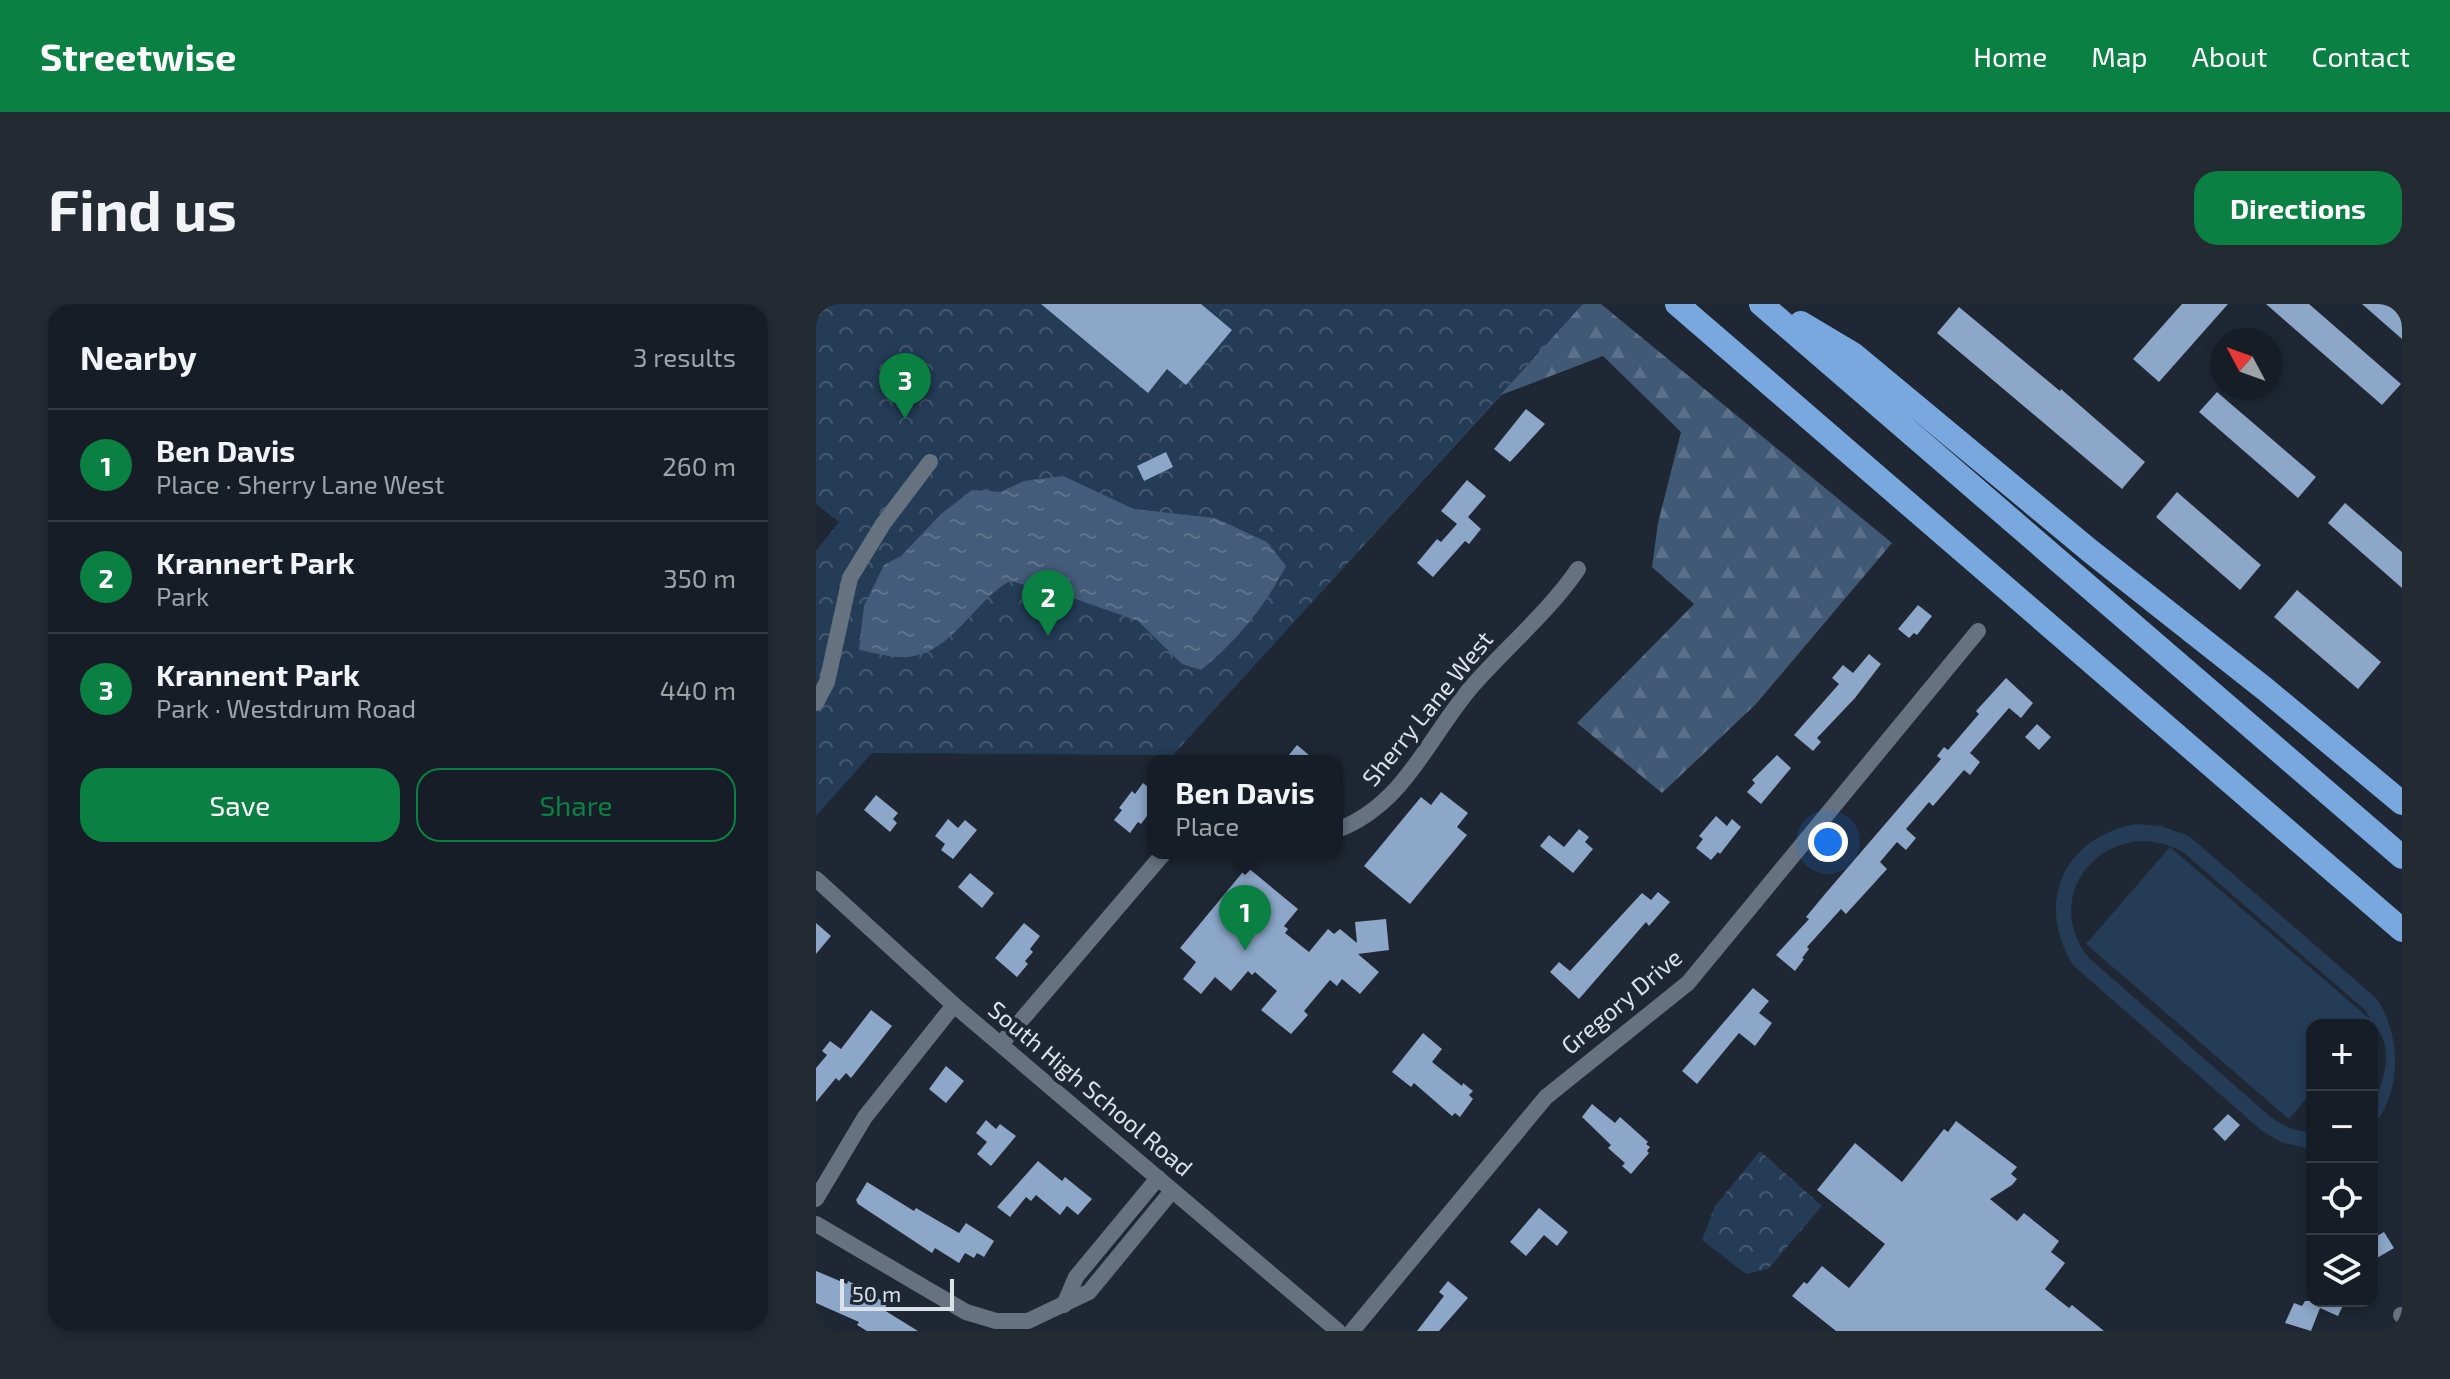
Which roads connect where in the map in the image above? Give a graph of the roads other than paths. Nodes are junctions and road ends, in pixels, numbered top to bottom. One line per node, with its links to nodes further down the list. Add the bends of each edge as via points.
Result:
1 (1677, 304): 12 (highway)
2 (1761, 304): 10 (highway)
3 (1768, 304): 8 (highway, via 1853,354)
4 (930, 462): 7 (street, via 850,578 827,682)
5 (1578, 569): 9 (street, Sherry Lane West, via 1469,690 1398,788 1379,807)
6 (1978, 631): 25 (street, Gregory Drive, via 1688,983 1546,1097)
7 (816, 703)
8 (2402, 803)
9 (1343, 827)
10 (2402, 857)
11 (1159, 859): 17 (street)
12 (2328, 866): 14 (highway); 15 (highway)
13 (816, 879): 16 (street, South High School Road)
14 (2402, 930)
15 (2402, 948)
16 (954, 1005): 17 (street, South High School Road); 20 (street, via 865,1117)
17 (1001, 1044): 18 (street, South High School Road)
18 (1158, 1178): 19 (street, South High School Road); 22 (street, via 1076,1277)
19 (1172, 1191): 22 (street, via 1089,1292); 24 (street, South High School Road)
20 (816, 1199)
21 (816, 1224): 23 (street, via 963,1310)
22 (1064, 1305): 23 (street)
23 (1008, 1326)
24 (1338, 1331)
25 (1352, 1331)

